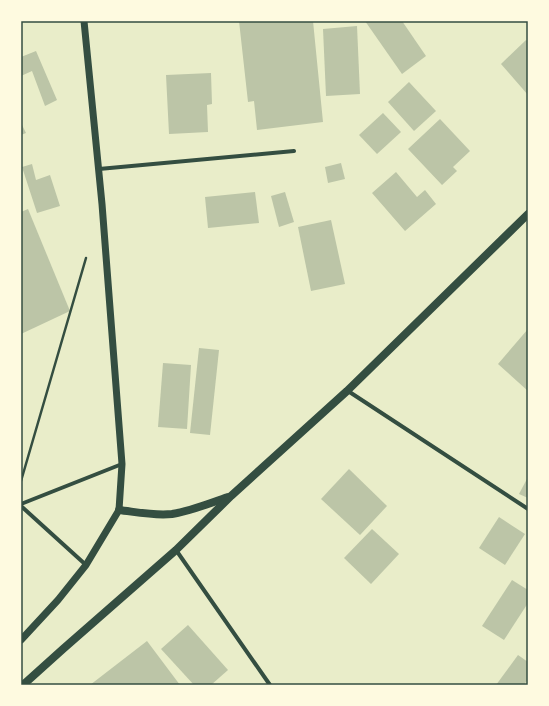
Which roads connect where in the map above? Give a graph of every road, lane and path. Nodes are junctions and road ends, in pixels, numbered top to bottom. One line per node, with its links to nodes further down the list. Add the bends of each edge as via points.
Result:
1 (84, 21): 3 (street)
2 (294, 151): 3 (street)
3 (99, 169): 7 (street)
4 (528, 214): 6 (main road)
5 (86, 258): 8 (path)
6 (347, 391): 9 (main road); 11 (street)
7 (122, 464): 10 (street); 12 (street)
8 (21, 481)
9 (231, 496): 12 (main road, via 171,514); 13 (main road)
10 (21, 505): 14 (street)
11 (528, 509)
12 (119, 510): 14 (street)
13 (176, 550): 16 (main road); 17 (street)
14 (86, 565): 15 (street)
15 (21, 640)
16 (23, 685)
17 (270, 685)

